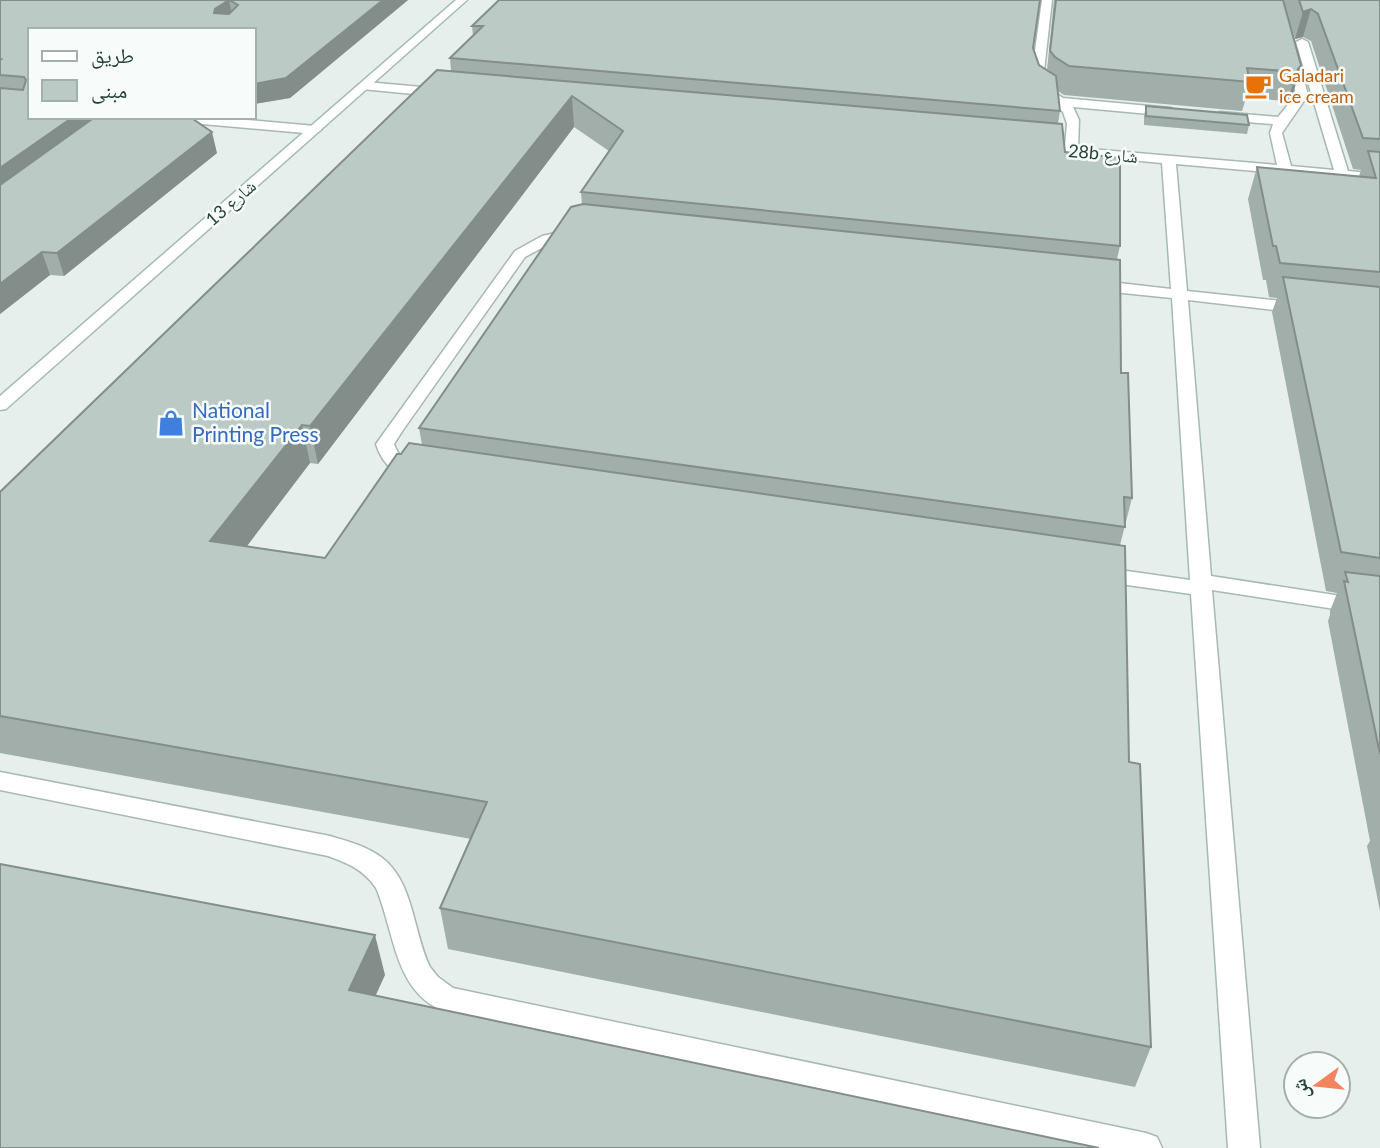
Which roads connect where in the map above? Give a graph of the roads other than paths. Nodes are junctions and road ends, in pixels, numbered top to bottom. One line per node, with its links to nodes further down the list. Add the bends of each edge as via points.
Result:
1 (462, 0): 5 (street, شارع 13)
2 (1047, 0): 7 (street, via 1037,80 1039,87)
3 (1277, 0): 11 (street, via 1302,96)
4 (1289, 0): 17 (street)
5 (366, 86): 6 (street); 12 (street, شارع 13)
6 (463, 95)
7 (1061, 102): 8 (street); 14 (street, via 1072,116)
8 (1185, 113)
9 (1212, 116): 11 (street)
10 (191, 119): 12 (street)
11 (1281, 121): 16 (street, via 1276,133)
12 (315, 130): 23 (street, شارع 13)
13 (1029, 147): 14 (street, 28b شارع)
14 (1071, 151): 15 (street, 28b شارع)
15 (1169, 160): 16 (street, 28b شارع); 21 (street)
16 (1285, 171): 17 (street, 28b شارع)
17 (1342, 174): 18 (street, 28b شارع)
18 (1380, 178)
19 (599, 232): 24 (street, via 558,235 520,254 394,429 385,444 389,459 405,471)
20 (1068, 282): 21 (street)
21 (1179, 294): 22 (street); 26 (street)
22 (1313, 309)
23 (0, 405)
24 (430, 477)
25 (1078, 571): 26 (street)
26 (1201, 585): 27 (street); 30 (street)
27 (1380, 609)
28 (0, 781): 29 (street, via 330,846 356,856 377,869 390,889 426,985 446,999)
29 (1146, 1148)
30 (1244, 1148)

